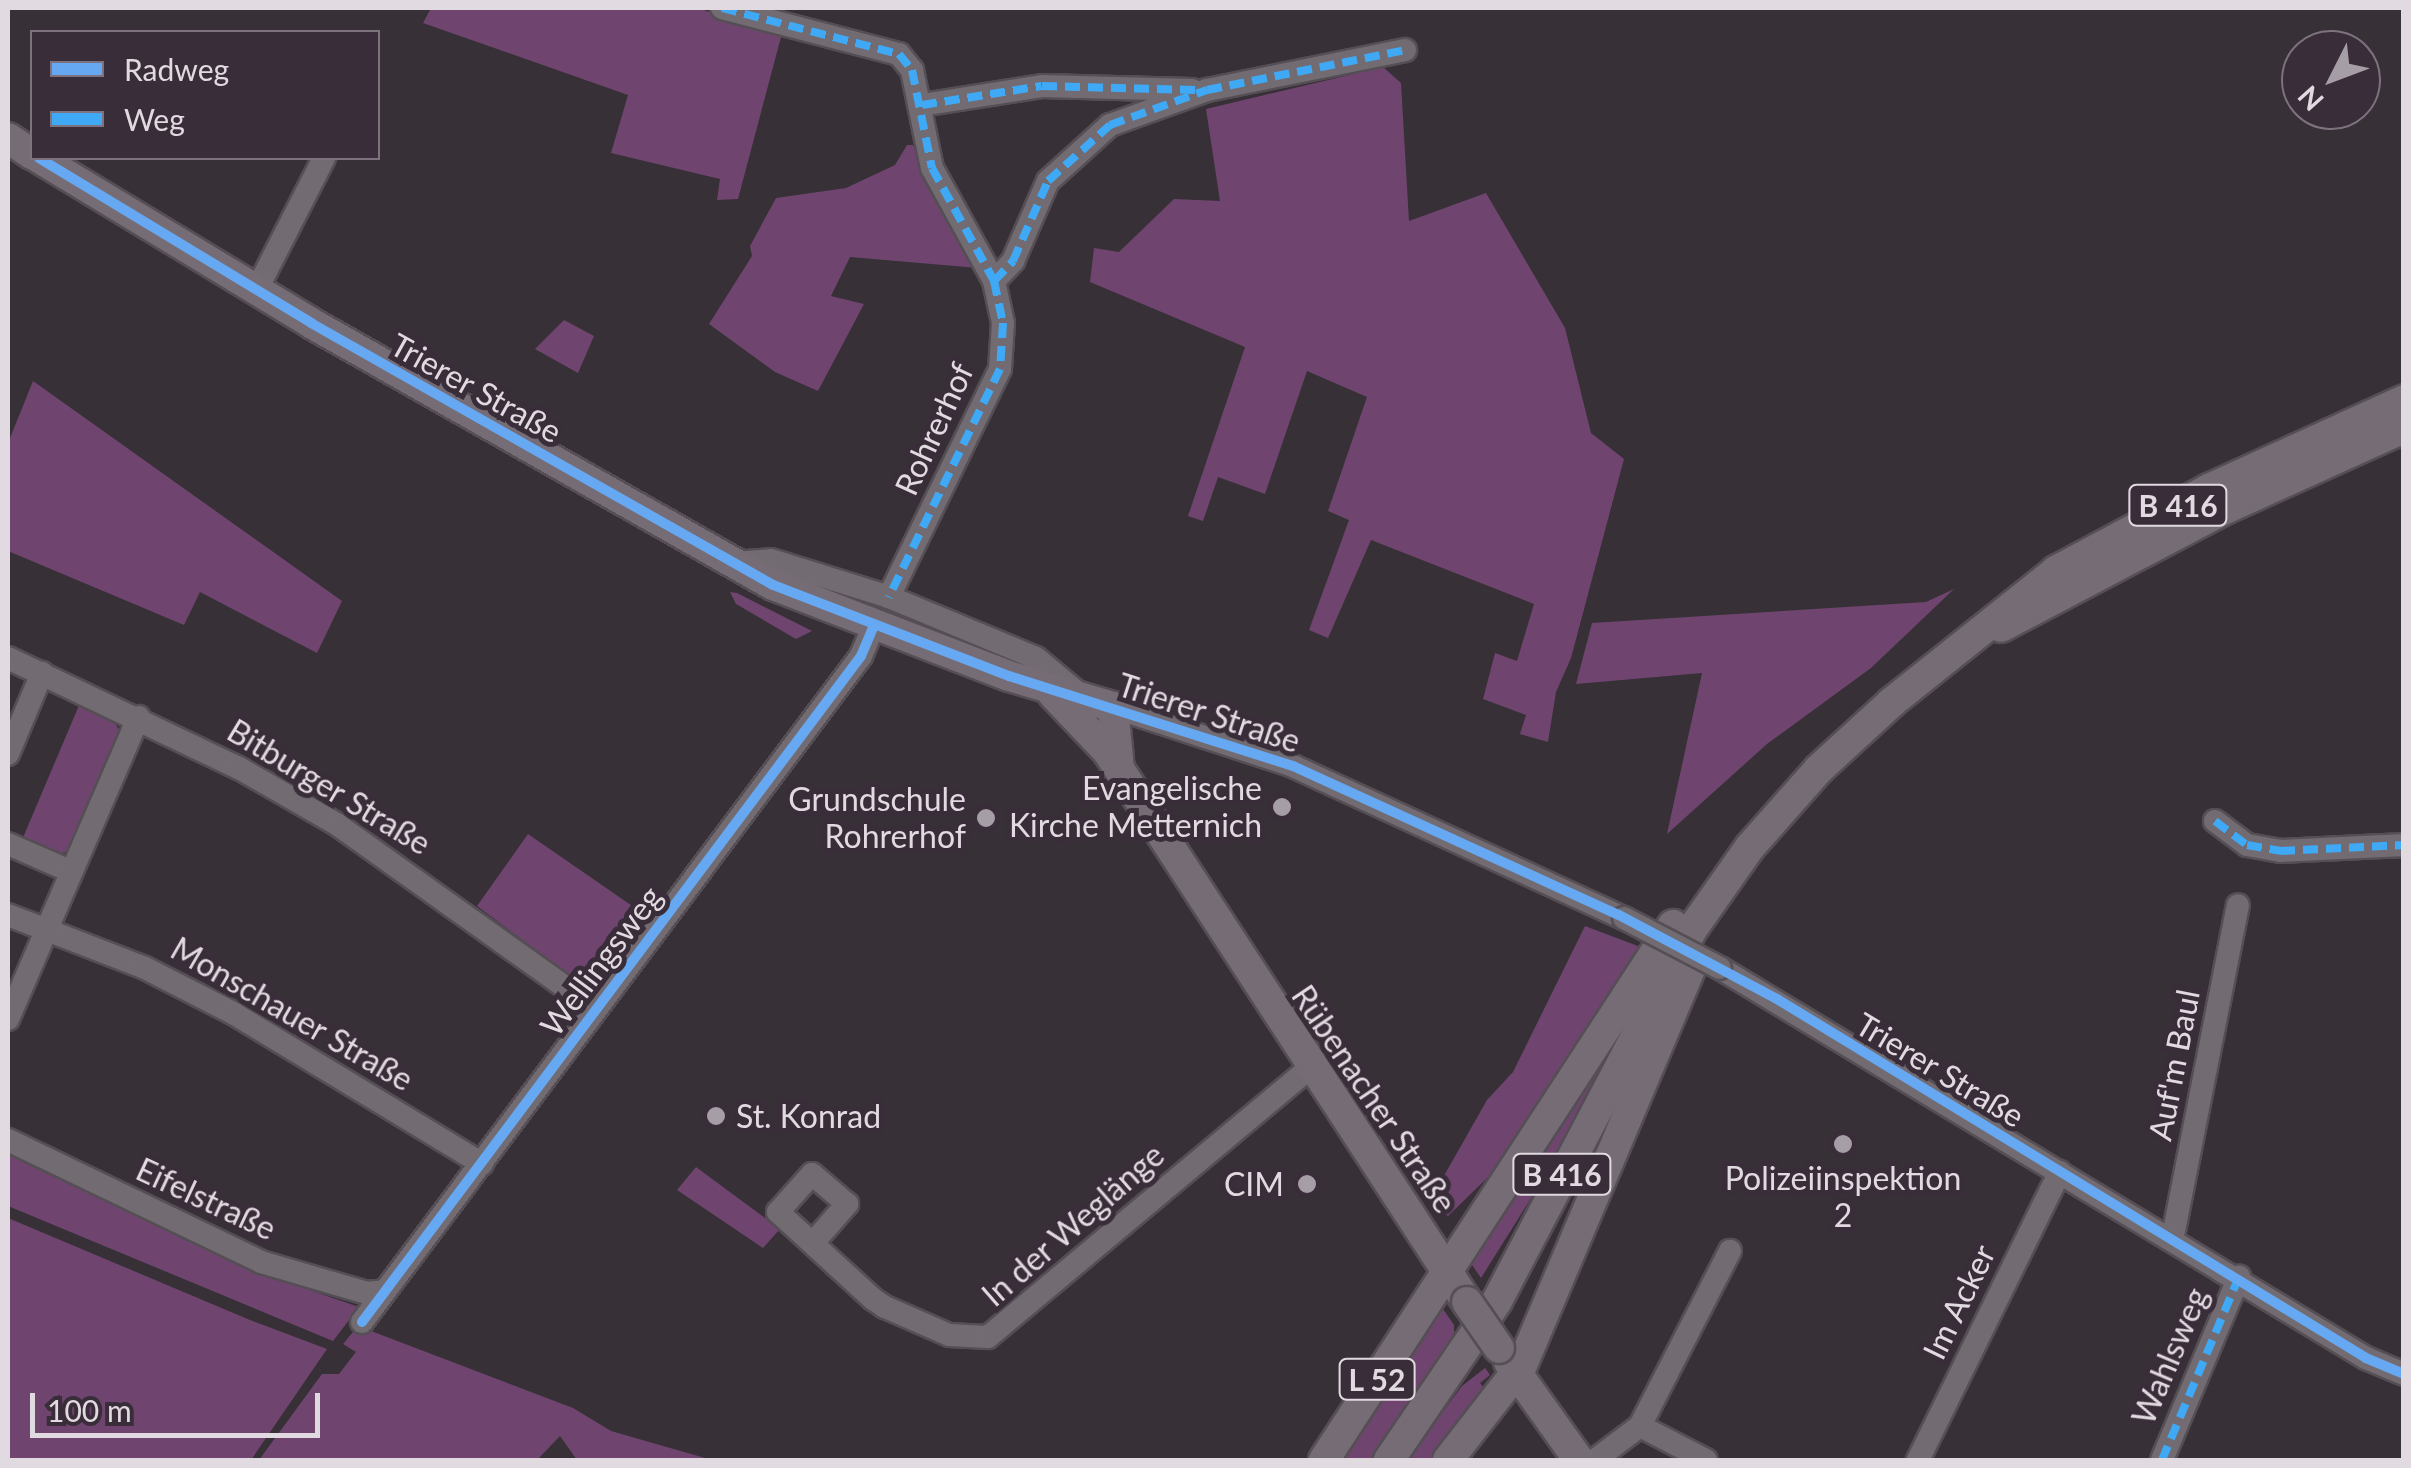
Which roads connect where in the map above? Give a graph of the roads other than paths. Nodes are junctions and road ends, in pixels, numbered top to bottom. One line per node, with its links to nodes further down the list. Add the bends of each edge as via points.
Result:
1 (722, 8): 4 (street, Rohrerhof, via 899,54 912,70)
2 (1405, 50): 3 (street)
3 (1206, 90): 4 (street, via 1042,86); 9 (street, via 1110,125 1069,155 1028,216 1012,261)
4 (922, 105): 9 (street, Rohrerhof, via 932,168)
5 (8, 138): 6 (main road, Trierer Straße)
6 (30, 152)
7 (43, 160): 10 (main road, Trierer Straße)
8 (323, 160): 10 (street)
9 (994, 280): 14 (street, Rohrerhof, via 1003,323 1000,368)
10 (256, 291): 13 (main road, Trierer Straße)
11 (2404, 400): 16 (main road, B 416, via 2077,558)
12 (2404, 428): 16 (main road, B 416, via 2224,510)
13 (732, 563): 14 (street, Trierer Straße, via 772,560); 15 (main road, Trierer Straße)
14 (889, 598): 20 (street, Trierer Straße, via 1036,658)
15 (874, 626): 19 (main road, Trierer Straße); 32 (street, Wellingsweg, via 861,656)
16 (1971, 640): 28 (main road, B 416, via 1819,769)
17 (8, 658): 18 (street, Bitburger Straße)
18 (42, 673): 21 (street, Bitburger Straße); 22 (street)
19 (1045, 688): 20 (main road, Trierer Straße); 23 (main road, Rübenacher Straße, via 1082,720)
20 (1099, 703): 23 (main road, Rübenacher Straße); 37 (street, Trierer Straße, bridge, via 1293,766 1624,918 1720,968)
21 (138, 717): 27 (street); 32 (street, Bitburger Straße, via 398,862)
22 (8, 754)
23 (1120, 769): 34 (main road, Rübenacher Straße)
24 (2215, 821): 26 (street, via 2247,845 2280,851)
25 (8, 844): 27 (street)
26 (2404, 845)
27 (70, 872): 31 (street)
28 (1724, 882): 41 (main road, B 416, via 1677,919); 45 (main road, via 1716,922 1643,1071); 49 (main road, B 416, via 1656,991 1497,1301)
29 (2238, 906): 38 (street, Auf'm Baul)
30 (8, 915): 31 (street, Monschauer Straße)
31 (43, 929): 33 (street); 36 (street, Monschauer Straße, via 145,968 233,1013)
32 (596, 1009): 36 (street, Wellingsweg)
33 (8, 1019)
34 (1312, 1067): 39 (street, In der Weglänge, via 988,1337 949,1335 885,1307); 41 (main road, Rübenacher Straße)
35 (8, 1140): 43 (street, Eifelstraße, via 261,1262 367,1292)
36 (482, 1164): 43 (street, Wellingsweg)
37 (2060, 1172): 38 (street, Trierer Straße); 54 (street, Im Acker)
38 (2173, 1236): 42 (street, Trierer Straße)
39 (813, 1243)
40 (1730, 1251): 47 (street)
41 (1446, 1270): 45 (main road, Rübenacher Straße, bridge); 48 (main road, L 52)
42 (2239, 1278): 46 (street, Trierer Straße); 55 (street, Wahlsweg)
43 (385, 1291): 44 (street, Wellingsweg)
44 (362, 1322)
45 (1518, 1374): 50 (main road); 51 (main road, Rübenacher Straße)
46 (2404, 1374)
47 (1640, 1426): 52 (street); 53 (street)
48 (1324, 1460)
49 (1390, 1460)
50 (1448, 1460)
51 (1580, 1460)
52 (1595, 1460)
53 (1706, 1460)
54 (1918, 1460)
55 (2162, 1460)

